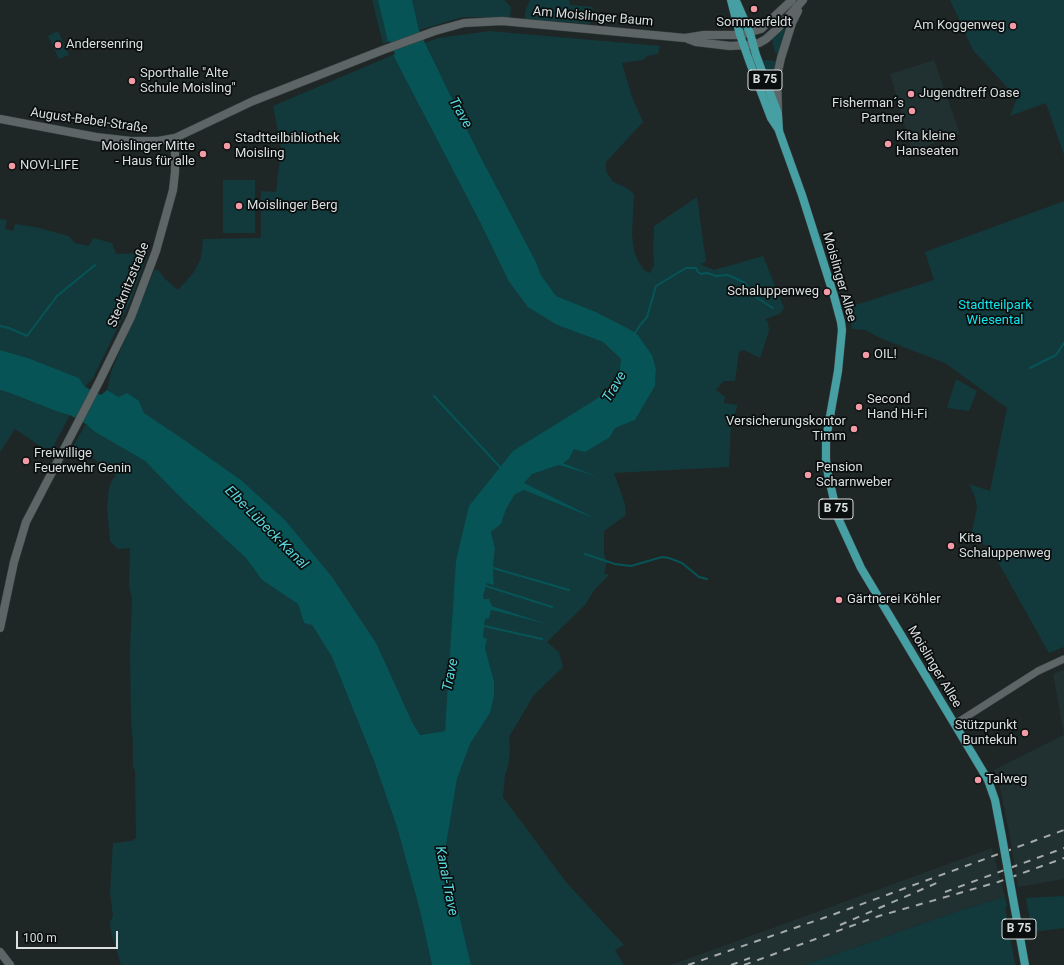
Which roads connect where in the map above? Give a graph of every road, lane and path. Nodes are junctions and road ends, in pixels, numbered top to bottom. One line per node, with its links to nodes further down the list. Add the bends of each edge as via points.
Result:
1 (731, 0): 6 (main road, B 75)
2 (734, 0): 5 (main road, Moislinger Allee / B 75)
3 (792, 0): 5 (main road, Am Moislinger Baum, via 762,29)
4 (803, 0): 8 (main road, Am Moislinger Baum, via 782,25 766,39); 10 (main road, via 792,23 777,76)
5 (750, 33): 6 (main road, Am Moislinger Baum); 8 (main road, Moislinger Allee / B 75)
6 (740, 35): 7 (main road, Am Moislinger Baum); 9 (main road, B 75)
7 (685, 38): 9 (main road, Am Moislinger Baum, via 710,44); 13 (main road, Am Moislinger Baum, via 502,21 464,24 382,50 253,101)
8 (753, 44): 9 (main road, Am Moislinger Baum); 10 (main road, Moislinger Allee / B 75)
9 (744, 46): 12 (main road, Moislinger Allee / B 75, via 771,118)
10 (778, 114): 12 (main road, Moislinger Allee / B 75)
11 (0, 119): 13 (main road, August-Bebel-Straße, via 131,141 158,142)
12 (779, 131): 16 (main road, Moislinger Allee / B 75, via 841,322 838,371 826,439 828,474 838,518 861,568)
13 (175, 138): 14 (main road, Stecknitzstraße, via 173,190 160,238 130,317 26,522 14,562)
14 (0, 628)
15 (1064, 659): 16 (street, via 1038,671)
16 (955, 724): 19 (main road, Moislinger Allee / B 75, bridge, via 988,780 995,800)
17 (0, 952): 18 (main road)
18 (10, 965)
19 (1025, 965)

